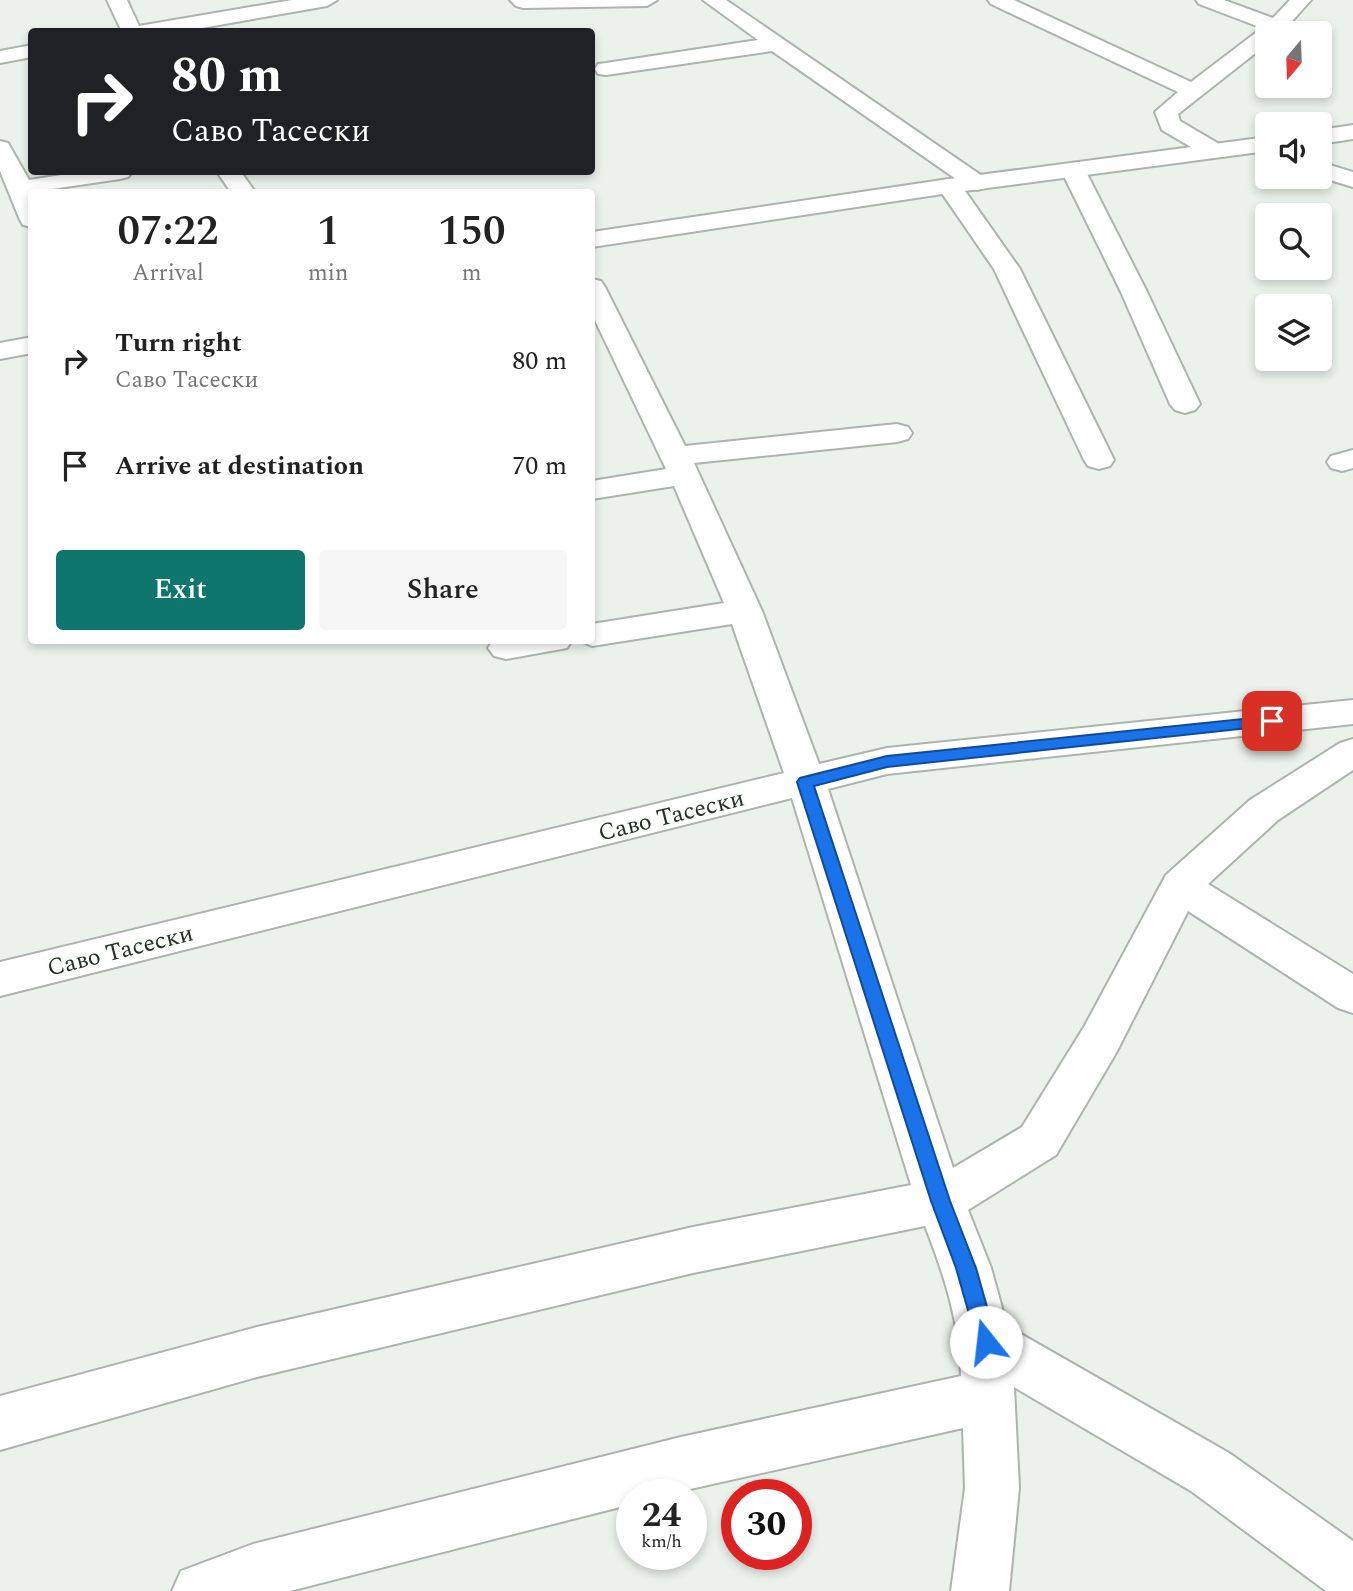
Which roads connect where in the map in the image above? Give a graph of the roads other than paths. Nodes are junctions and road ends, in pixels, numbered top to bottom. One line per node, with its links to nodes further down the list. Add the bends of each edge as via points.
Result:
1 (117, 0): 11 (street)
2 (327, 0): 12 (street)
3 (520, 0): 4 (street)
4 (647, 0)
5 (713, 0): 14 (street)
6 (998, 0): 18 (street)
7 (1206, 0): 9 (street)
8 (1301, 0): 10 (street)
9 (1263, 21)
10 (1282, 21)
11 (130, 28)
12 (164, 28)
13 (1255, 42): 18 (street)
14 (776, 44): 17 (street); 28 (street)
15 (28, 52): 16 (street)
16 (0, 57)
17 (606, 69)
18 (1191, 90): 23 (street, via 1166,111 1170,125)
19 (1353, 132): 20 (street)
20 (1332, 135)
21 (1255, 147): 23 (street)
22 (0, 148): 30 (street)
23 (1216, 152): 24 (street)
24 (1073, 170): 28 (street); 37 (street)
25 (1332, 173): 27 (street)
26 (103, 175): 30 (street)
27 (1353, 180)
28 (977, 183): 29 (street)
29 (949, 186): 32 (street); 39 (street, via 1007,269)
30 (21, 189): 31 (street)
31 (28, 209)
32 (595, 240)
33 (595, 302): 34 (street)
34 (601, 331): 40 (street)
35 (28, 346): 36 (street)
36 (0, 351)
37 (1185, 404)
38 (897, 433): 40 (street)
39 (1099, 460)
40 (679, 466): 41 (street); 42 (street)
41 (595, 489)
42 (745, 611): 43 (street); 48 (street)
43 (595, 635)
44 (530, 644): 45 (street)
45 (506, 648)
46 (1353, 712): 48 (street, Саво Тасески, via 887,761)
47 (1353, 752): 49 (street, via 1264,810)
48 (805, 782): 50 (street, Саво Тасески); 52 (street)
49 (1180, 886): 51 (street); 52 (street, via 1100,1041 1039,1141)
50 (0, 979)
51 (1353, 996)
52 (940, 1201): 53 (street, via 966,1268); 55 (street, via 693,1250 284,1346)
53 (986, 1342): 54 (street); 56 (street, via 1210,1472)
54 (989, 1396): 57 (street, via 667,1467 253,1572); 58 (street, via 992,1488)
55 (0, 1423)
56 (1353, 1576)
57 (201, 1591)
58 (981, 1591)

